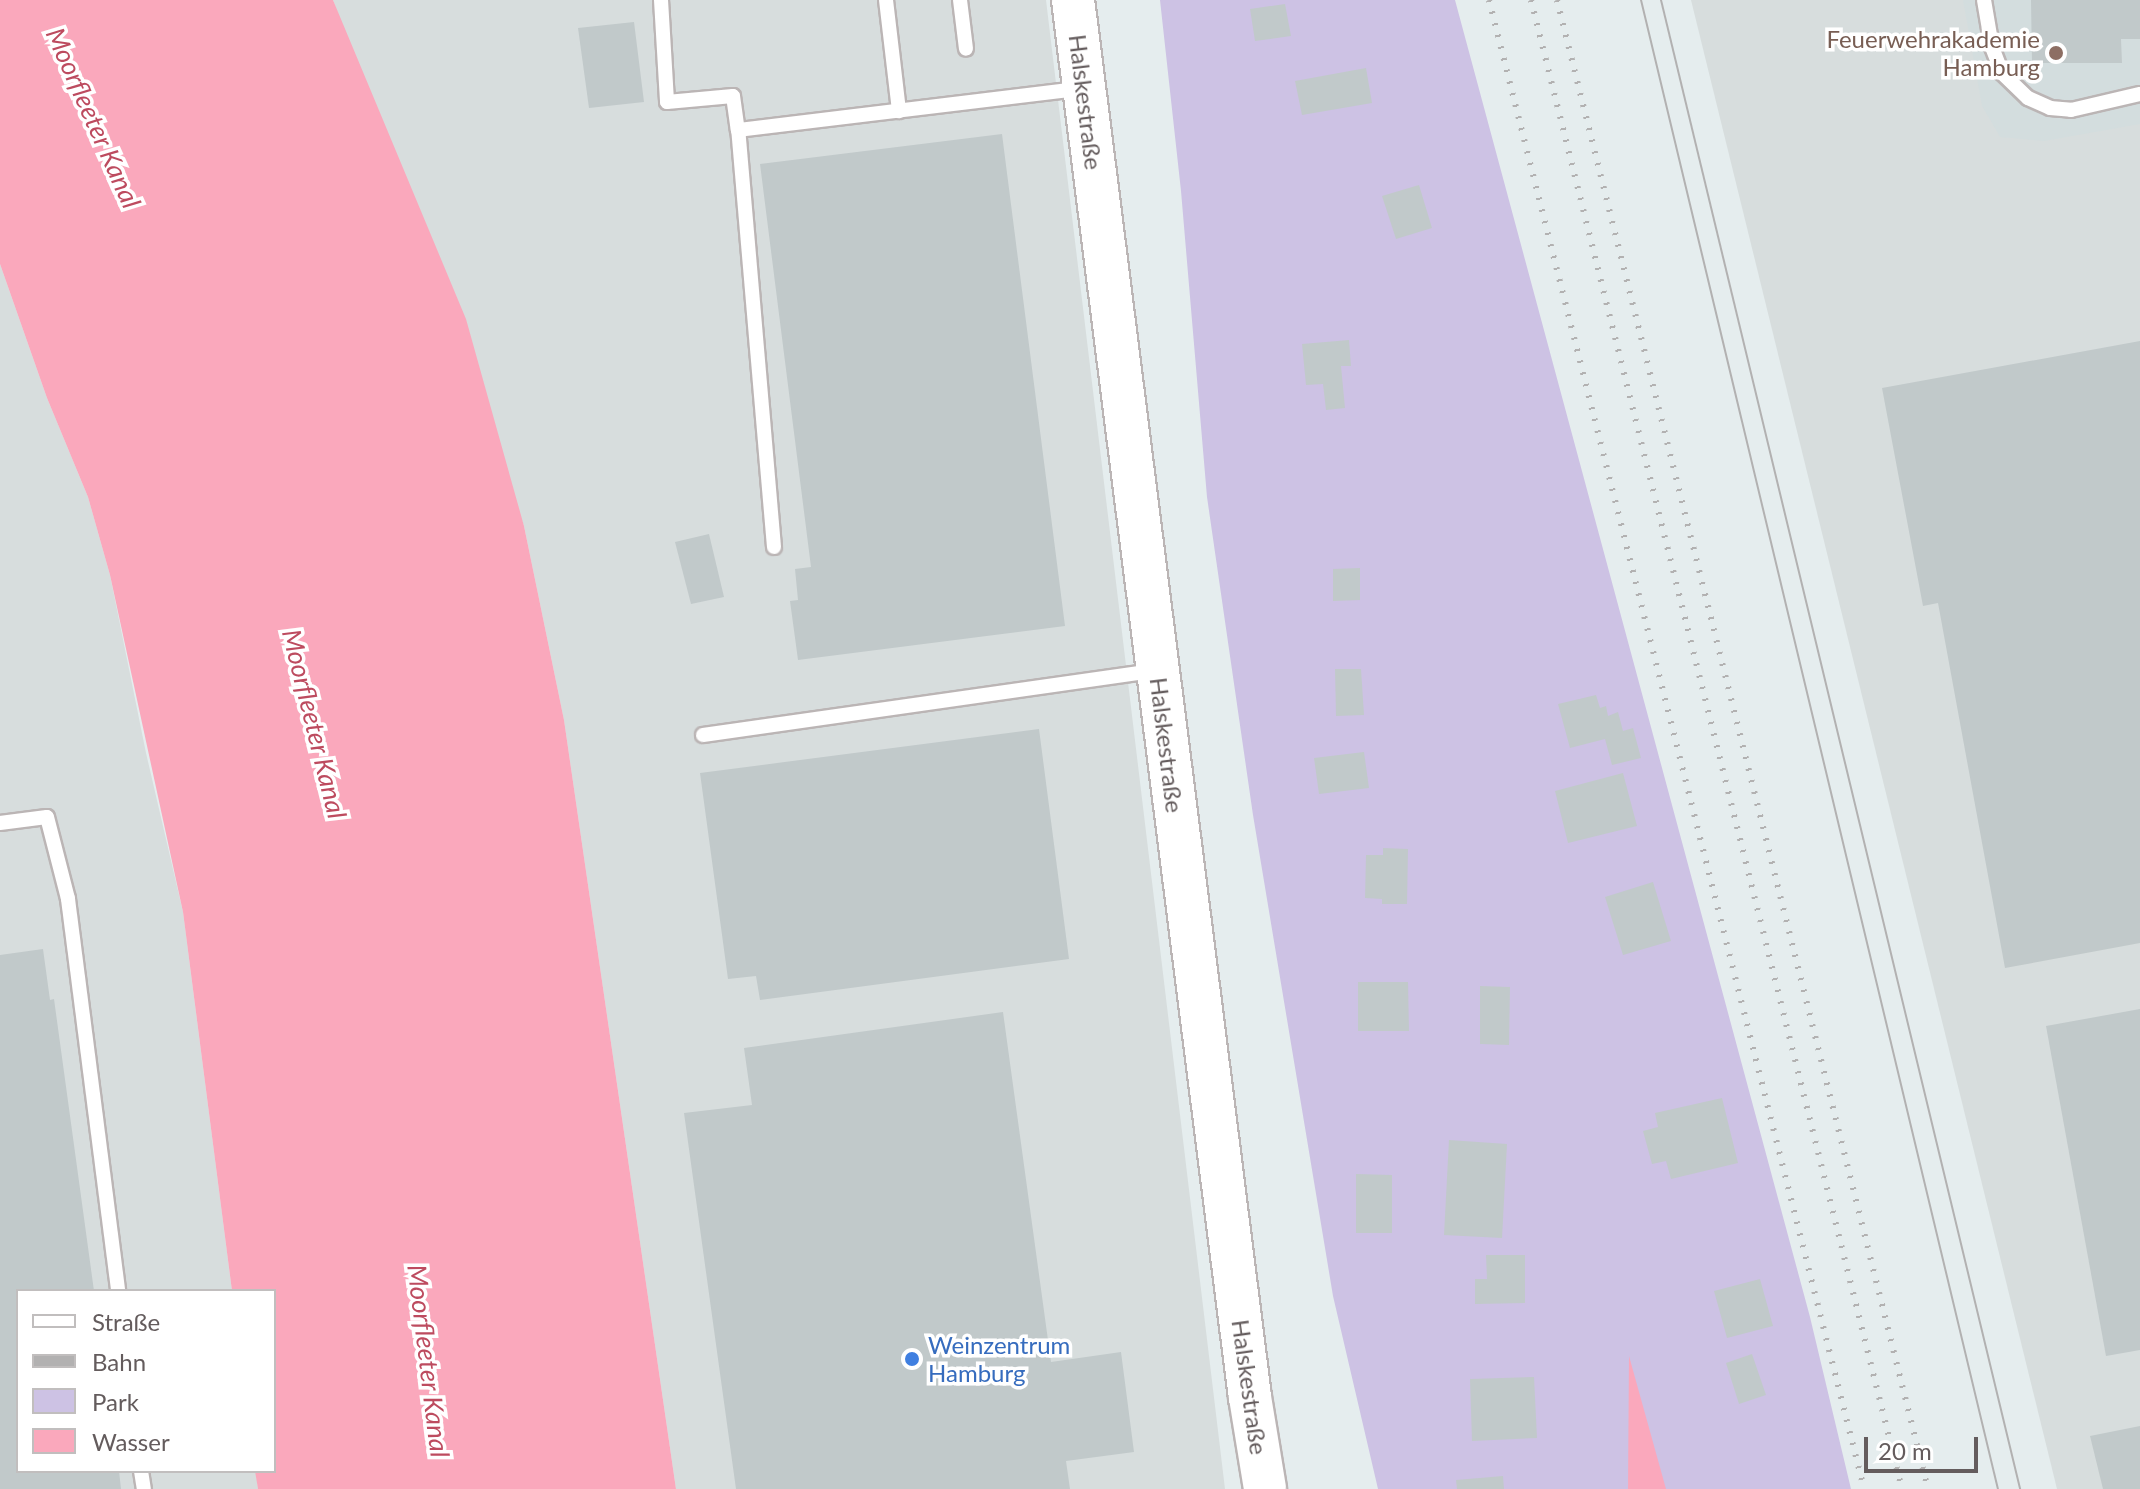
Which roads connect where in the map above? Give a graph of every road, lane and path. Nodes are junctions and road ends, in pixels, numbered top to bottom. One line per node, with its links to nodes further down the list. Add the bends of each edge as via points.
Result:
1 (661, 0): 10 (lane, via 667,102 733,96)
2 (886, 0): 9 (lane)
3 (960, 0): 6 (lane)
4 (1073, 0): 7 (street, Halskestraße)
5 (1984, 0): 8 (lane, via 2002,73 2028,98 2071,110)
6 (966, 49)
7 (1084, 88): 9 (lane); 12 (street, Halskestraße)
8 (2140, 94)
9 (899, 111): 10 (lane)
10 (738, 130): 11 (lane)
11 (774, 547)
12 (1157, 671): 13 (lane); 16 (street, Halskestraße)
13 (703, 735)
14 (0, 823): 15 (lane, via 47,817 64,886)
15 (118, 1289)
16 (1265, 1489)

